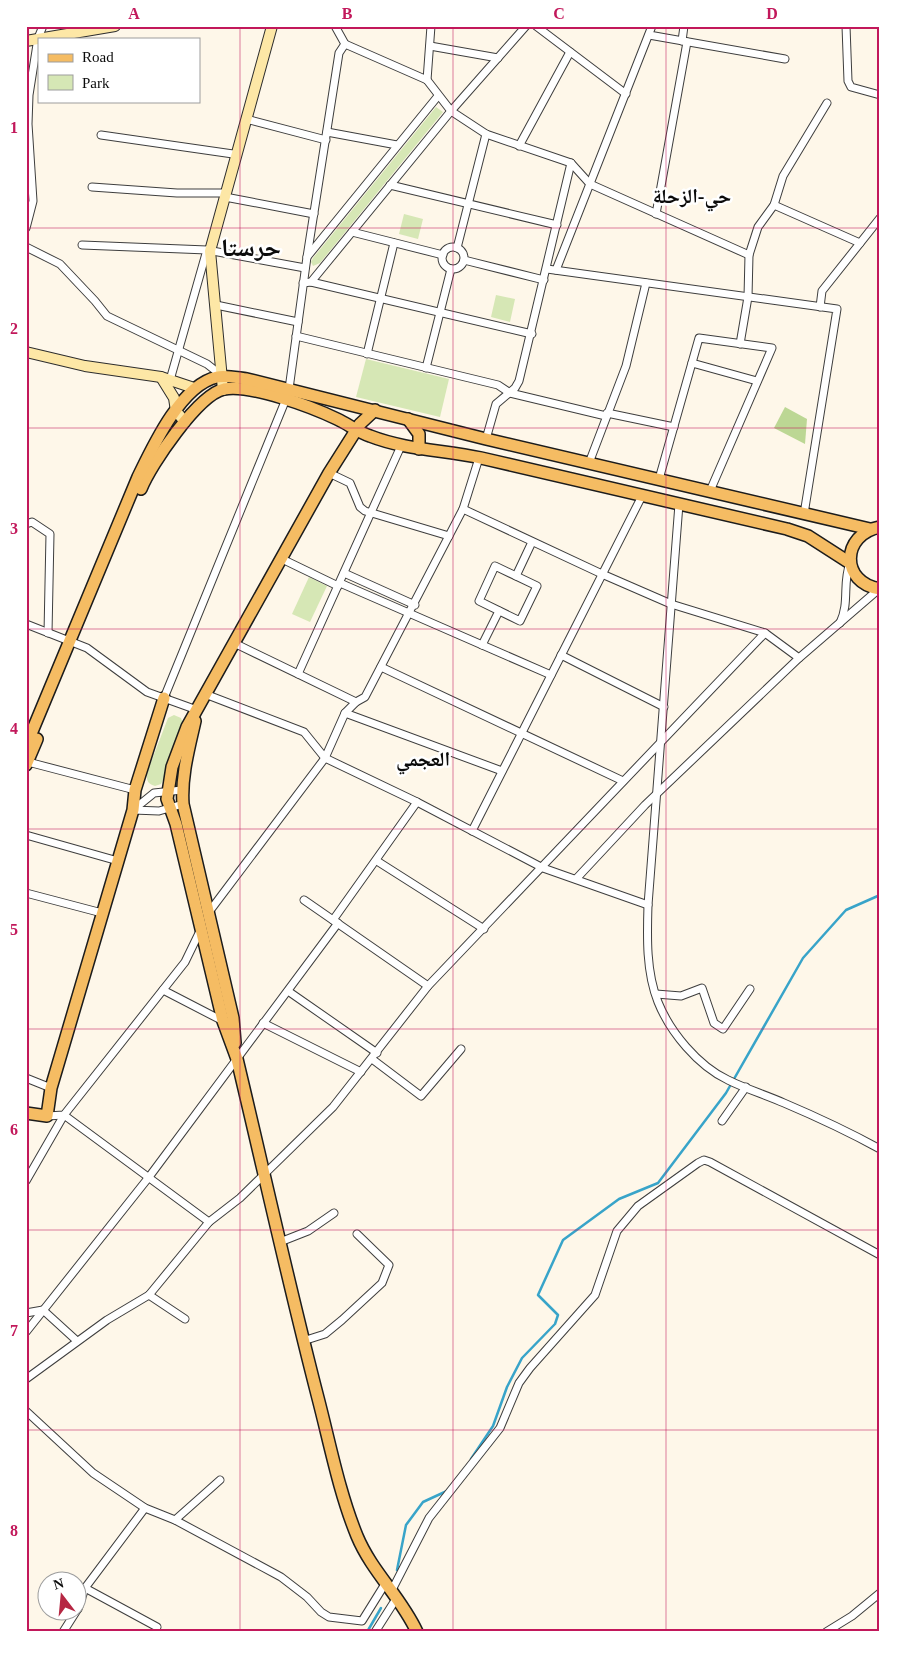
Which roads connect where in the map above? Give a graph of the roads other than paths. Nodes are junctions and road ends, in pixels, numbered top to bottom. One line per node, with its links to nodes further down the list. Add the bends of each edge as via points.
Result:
1 (43, 26): 12 (street)
2 (115, 26): 12 (street)
3 (270, 26): 27 (street); 34 (street)
4 (335, 26): 15 (street)
5 (431, 26): 16 (street)
6 (526, 26): 18 (street)
7 (536, 26): 17 (street)
8 (652, 26): 11 (street)
9 (684, 26): 14 (street)
10 (846, 26): 22 (street, via 848,81 851,87)
11 (649, 35): 14 (street); 21 (street)
12 (38, 38): 13 (street); 23 (street)
13 (26, 41)
14 (684, 41): 19 (street); 43 (street)
15 (345, 44): 20 (street); 28 (street, via 339,53)
16 (430, 46): 18 (street); 20 (street)
17 (570, 52): 21 (street); 33 (street)
18 (498, 58): 26 (street)
19 (785, 59)
20 (427, 80): 24 (street)
21 (626, 94): 36 (street)
22 (880, 95)
23 (28, 96): 46 (street, via 34,201)
24 (438, 96): 26 (street); 32 (street)
25 (827, 103): 41 (street, via 783,176)
26 (451, 111): 29 (street); 37 (street)
27 (246, 119): 31 (street); 39 (street)
28 (327, 132): 31 (street); 32 (street)
29 (486, 134): 33 (street); 40 (street)
30 (101, 135): 34 (street)
31 (326, 140): 42 (street)
32 (397, 145): 56 (street)
33 (519, 146): 35 (street)
34 (233, 154): 39 (street)
35 (571, 163): 36 (street); 45 (street)
36 (590, 184): 43 (street); 61 (street)
37 (390, 185): 40 (street); 47 (street)
38 (92, 187): 39 (street)
39 (224, 195): 42 (street); 53 (street)
40 (468, 204): 45 (street); 52 (street)
41 (774, 205): 49 (street); 55 (street, via 758,227)
42 (314, 214): 56 (street)
43 (656, 214): 55 (street)
44 (880, 218): 49 (street)
45 (557, 225): 60 (street)
46 (26, 228)
47 (352, 232): 48 (street); 63 (street)
48 (394, 243): 54 (street); 67 (street)
49 (860, 243): 69 (street, via 822,291)
50 (82, 245): 53 (street)
51 (26, 247): 75 (street, via 60,264 107,316)
52 (457, 248): 54 (street, via 448,249); 57 (street)
53 (208, 251): 58 (street); 68 (street); 75 (street)
54 (443, 255): 59 (street, via 444,264)
55 (749, 255): 66 (street)
56 (307, 257): 58 (street)
57 (464, 260): 59 (street, via 461,266); 62 (street)
58 (305, 268): 65 (street)
59 (451, 269): 70 (street)
60 (547, 269): 61 (street); 62 (street)
61 (556, 270): 64 (street)
62 (544, 280): 72 (street)
63 (311, 282): 65 (street); 67 (street)
64 (646, 282): 66 (street); 89 (street, via 626,366)
65 (303, 284): 71 (street)
66 (748, 297): 69 (street); 74 (street)
67 (380, 299): 70 (street); 77 (street)
68 (216, 306): 71 (street); 80 (street)
69 (820, 307): 108 (street, via 837,309)
70 (440, 313): 72 (street); 79 (street)
71 (298, 322): 73 (street)
72 (532, 334): 85 (street, via 519,381)
73 (296, 336): 77 (street); 86 (street)
74 (740, 344): 78 (street, via 699,338); 82 (street, via 772,348)
75 (177, 351): 80 (street, via 212,366); 81 (street)
76 (26, 352): 81 (street)
77 (367, 354): 79 (street)
78 (692, 363): 82 (street); 92 (street)
79 (426, 368): 85 (street, via 498,385)
80 (222, 376): 83 (main road, via 206,380); 84 (street); 86 (main road, via 247,379)
81 (165, 379): 83 (street); 88 (street, via 174,398)
82 (757, 381): 103 (street)
83 (194, 388): 88 (main road)
84 (223, 390): 86 (main road); 91 (main road, via 210,397)
85 (510, 393): 89 (street); 94 (street, via 496,404)
86 (287, 394): 87 (main road); 93 (main road); 137 (street)
87 (375, 410): 90 (main road); 93 (main road)
88 (176, 412): 91 (street); 128 (main road, via 157,439 138,477)
89 (607, 415): 92 (street); 98 (street)
90 (408, 419): 94 (main road); 96 (main road, via 418,430)
91 (184, 422): 128 (main road, via 144,480)
92 (674, 427): 101 (street)
93 (356, 429): 95 (main road); 99 (main road)
94 (486, 439): 98 (main road)
95 (401, 446): 96 (main road); 107 (street)
96 (419, 449): 97 (main road)
97 (480, 458): 102 (main road); 106 (street)
98 (589, 463): 100 (main road)
99 (329, 473): 107 (street, via 350,483 360,507); 113 (main road)
100 (635, 474): 101 (main road); 102 (main road, via 618,476)
101 (659, 479): 103 (main road)
102 (606, 487): 104 (main road)
103 (710, 491): 108 (main road)
104 (642, 496): 105 (main road); 116 (street)
105 (679, 504): 114 (main road, via 808,536); 120 (street)
106 (463, 509): 111 (street); 112 (street)
107 (371, 513): 111 (street); 115 (street)
108 (804, 514): 110 (main road)
109 (26, 524): 126 (street, via 32,522 50,534)
110 (875, 528): 114 (main road, via 854,543)
111 (449, 536): 121 (street)
112 (532, 542): 116 (street); 117 (street)
113 (282, 559): 118 (street); 129 (main road)
114 (850, 563): 119 (main road, via 860,581); 125 (street, via 845,577 846,609)
115 (344, 573): 118 (street); 121 (street)
116 (602, 574): 120 (street); 131 (street)
117 (516, 576): 122 (street, via 496,566 478,601); 122 (street, via 537,586 520,621)
118 (339, 584): 123 (street); 134 (street)
119 (879, 590): 125 (street)
120 (671, 604): 127 (street); 139 (street)
121 (415, 605): 123 (street)
122 (499, 611): 130 (street)
123 (410, 614): 130 (street); 133 (street)
124 (26, 624): 126 (street)
125 (839, 626): 132 (street)
126 (48, 633): 128 (street)
127 (766, 633): 132 (street); 143 (street)
128 (73, 643): 137 (street, via 87,648 147,692); 144 (main road); 146 (main road)
129 (234, 643): 134 (street); 136 (main road)
130 (482, 645): 135 (street)
131 (561, 655): 135 (street); 139 (street)
132 (799, 658): 152 (street)
133 (382, 667): 138 (street, via 365,698); 142 (street)
134 (298, 674): 138 (street)
135 (551, 675): 142 (street)
136 (205, 694): 140 (main road); 145 (street, via 304,732)
137 (164, 698): 140 (street); 149 (main road)
138 (356, 702): 141 (street)
139 (664, 707): 143 (street)
140 (197, 710): 150 (main road); 151 (main road, via 172,767)
141 (345, 713): 145 (street); 147 (street)
142 (522, 733): 147 (street); 148 (street)
143 (662, 740): 148 (street); 152 (street)
144 (26, 746)
145 (325, 758): 153 (street); 166 (street)
146 (27, 764): 149 (street)
147 (502, 771): 157 (street)
148 (623, 781): 161 (street)
149 (135, 790): 156 (main road)
150 (182, 790): 151 (street); 154 (main road)
151 (168, 791): 155 (main road); 156 (street, via 154,793)
152 (658, 793): 162 (street); 165 (street)
153 (417, 802): 157 (street); 160 (street)
154 (183, 804): 155 (street); 166 (main road)
155 (169, 808): 156 (street); 170 (main road, via 176,824)
156 (132, 810): 159 (main road)
157 (472, 831): 161 (street)
158 (26, 835): 159 (street)
159 (118, 861): 167 (main road)
160 (377, 861): 168 (street); 169 (street)
161 (542, 868): 162 (street); 169 (street)
162 (576, 879): 165 (street)
163 (26, 893): 167 (street)
164 (304, 900): 168 (street)
165 (648, 905): 175 (street, via 650,974)
166 (209, 912): 170 (street); 180 (main road, via 233,1018)
167 (102, 913): 184 (main road)
168 (336, 921): 171 (street); 174 (street)
169 (484, 929): 171 (street)
170 (200, 931): 173 (street, via 185,962); 176 (main road)
171 (428, 986): 179 (street)
172 (750, 989): 175 (street, via 723,1030 714,1023 702,988 681,996)
173 (163, 990): 176 (street); 186 (street)
174 (288, 990): 177 (street); 179 (street)
175 (656, 994): 183 (street, via 669,1023 685,1044 726,1079)
176 (223, 1021): 180 (main road)
177 (263, 1023): 180 (street); 181 (street)
178 (460, 1049): 179 (street, via 421,1096)
179 (374, 1056): 181 (street)
180 (237, 1059): 190 (main road); 191 (street)
181 (362, 1072): 190 (street, via 333,1107)
182 (26, 1078): 184 (street)
183 (746, 1087): 188 (street); 189 (street)
184 (51, 1088): 187 (main road)
185 (26, 1113): 187 (main road)
186 (64, 1115): 187 (street); 191 (street); 192 (street)
187 (47, 1116)
188 (722, 1122)
189 (880, 1149)
190 (264, 1173): 194 (street, via 240,1198); 196 (main road)
191 (149, 1177): 194 (street); 199 (street)
192 (26, 1181)
193 (334, 1213): 196 (street, via 308,1231)
194 (209, 1222): 198 (street)
195 (357, 1234): 204 (street, via 389,1265 382,1283 325,1334)
196 (280, 1242): 204 (main road)
197 (880, 1255): 212 (street, via 704,1157 638,1206 617,1231 595,1295 530,1368 500,1428 429,1518)
198 (150, 1295): 201 (street); 203 (street)
199 (43, 1310): 200 (street); 202 (street); 203 (street)
200 (26, 1313)
201 (185, 1319)
202 (26, 1332)
203 (77, 1341): 205 (street)
204 (303, 1341): 212 (main road, via 357,1534 366,1554)
205 (26, 1379)
206 (26, 1410): 208 (street, via 93,1473)
207 (220, 1480): 209 (street)
208 (145, 1508): 209 (street); 210 (street)
209 (175, 1520): 212 (street, via 281,1577 320,1612 336,1619 357,1622 366,1619)
210 (88, 1584)
211 (88, 1590): 215 (street)
212 (391, 1591): 217 (street); 218 (main road)
213 (880, 1593): 219 (street)
214 (71, 1620): 216 (street)
215 (157, 1627)
216 (63, 1632)
217 (375, 1632)
218 (417, 1632)
219 (826, 1632)

